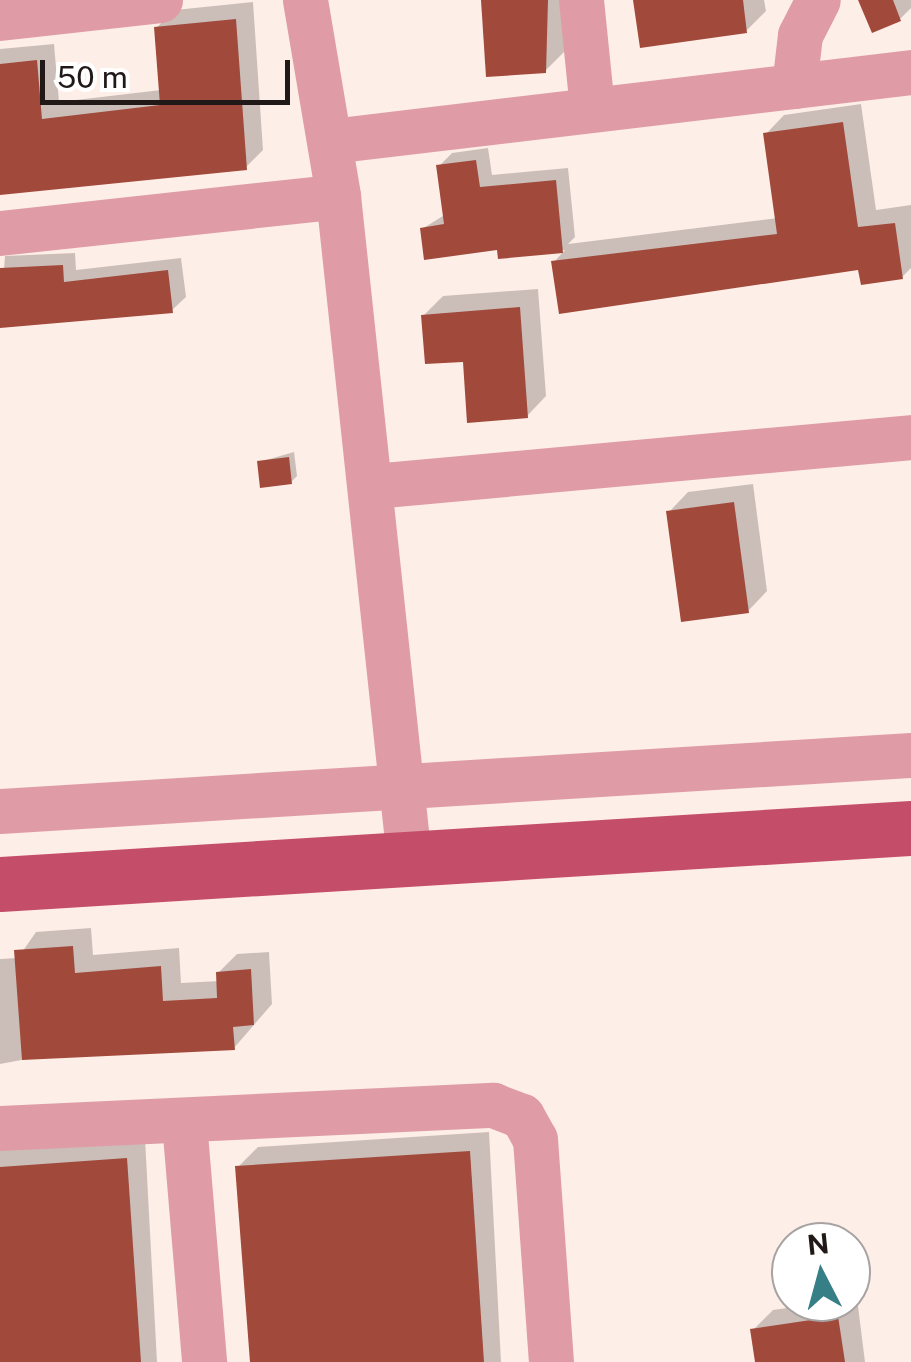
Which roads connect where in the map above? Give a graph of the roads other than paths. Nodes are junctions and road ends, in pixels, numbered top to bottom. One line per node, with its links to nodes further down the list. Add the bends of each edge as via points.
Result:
1 (160, 0): 5 (street)
2 (305, 0): 9 (street)
3 (581, 0): 8 (street)
4 (818, 0): 7 (street, via 800,35)
5 (0, 18)
6 (911, 72): 7 (street)
7 (794, 86): 8 (street)
8 (592, 110): 9 (street)
9 (332, 141): 10 (street)
10 (338, 196): 11 (street); 13 (street)
11 (0, 233)
12 (911, 437): 13 (street)
13 (373, 486): 15 (street)
14 (911, 755): 15 (street)
15 (404, 786): 16 (street); 18 (street)
16 (0, 811)
17 (911, 828): 18 (main road)
18 (409, 859): 19 (main road)
19 (0, 884)
20 (184, 1122): 21 (street); 22 (street); 23 (street, via 492,1104 522,1116 536,1138)
21 (0, 1128)
22 (204, 1362)
23 (550, 1362)

